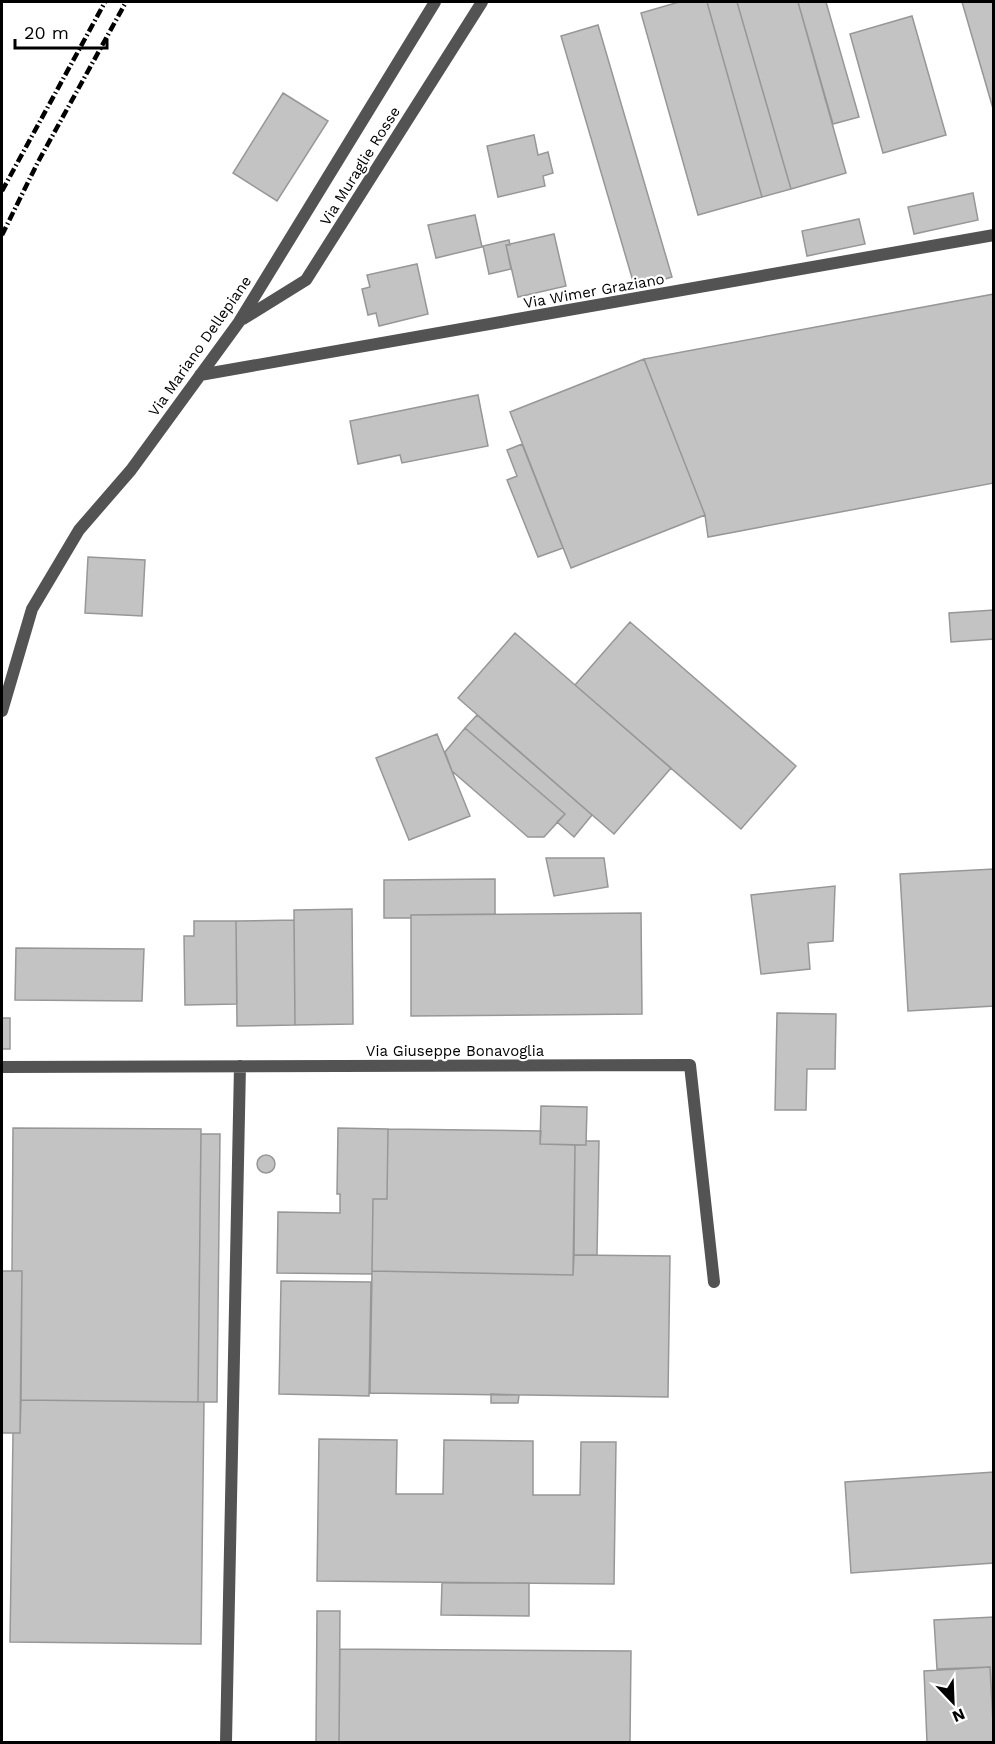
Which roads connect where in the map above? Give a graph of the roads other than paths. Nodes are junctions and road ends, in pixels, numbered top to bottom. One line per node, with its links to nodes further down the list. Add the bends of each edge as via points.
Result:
1 (435, 2): 4 (street, Via Mariano Dellepiane)
2 (482, 2): 4 (street, Via Muraglie Rosse, via 306,280)
3 (993, 235): 5 (street, Via Wimer Graziano)
4 (239, 322): 5 (street, Via Mariano Dellepiane)
5 (200, 375): 6 (street, Via Mariano Dellepiane, via 131,470 79,530 32,609)
6 (2, 711)
7 (240, 1066): 8 (street, Via Giuseppe Bonavoglia); 9 (street, Via Giuseppe Bonavoglia, via 690,1065); 10 (street)
8 (2, 1067)
9 (714, 1282)
10 (226, 1743)

